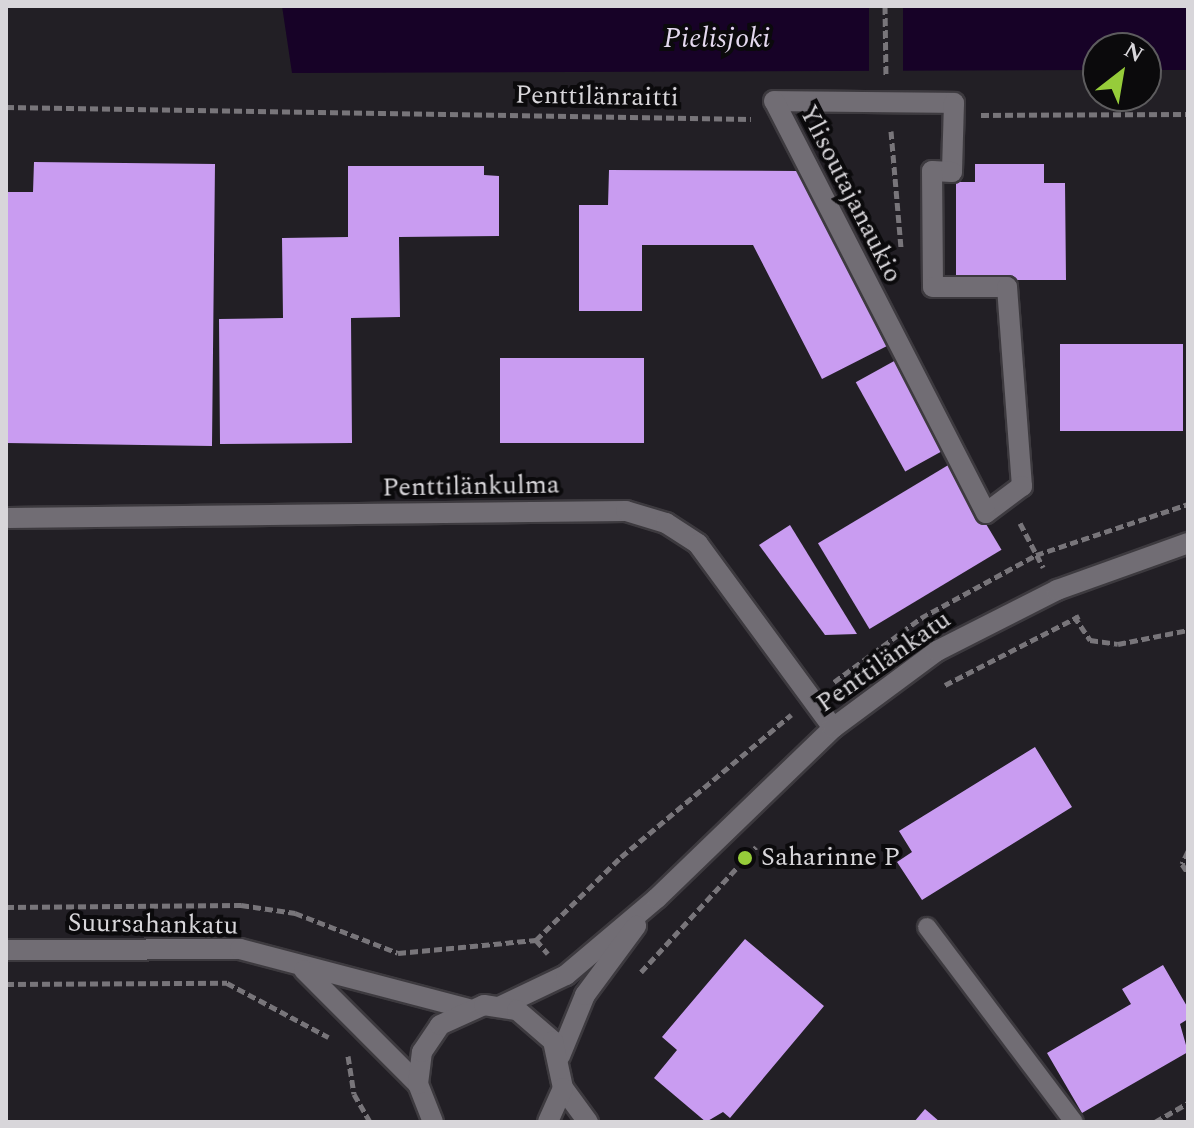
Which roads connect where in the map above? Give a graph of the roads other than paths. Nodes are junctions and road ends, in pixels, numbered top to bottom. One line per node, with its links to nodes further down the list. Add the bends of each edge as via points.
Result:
1 (1006, 498): 1 (street, Ylisoutajanaukio, via 986,513 774,101 954,103 952,172 932,171 933,287 1007,287 1022,486)
2 (9, 518): 4 (street, Penttilänkulma, via 626,511 666,523 698,544 808,701)
3 (1188, 543): 4 (street, Penttilänkatu, via 1057,590 937,651)
4 (833, 728): 5 (street, Penttilänkatu)
5 (657, 898): 9 (street, Penttilänkatu, via 566,975); 11 (street, Penttilänkatu, via 585,995)
6 (927, 927): 17 (lane)
7 (6, 950): 8 (street, Suursahankatu, via 240,949)
8 (298, 964): 10 (street, Suursahankatu); 12 (street)
9 (501, 1006): 10 (street); 11 (street, via 544,1028)
10 (468, 1009): 12 (street, via 430,1038)
11 (560, 1056): 13 (street)
12 (418, 1084): 14 (street)
13 (563, 1088): 15 (street); 16 (street)
14 (429, 1120)
15 (548, 1122)
16 (588, 1122)
17 (1074, 1122)

